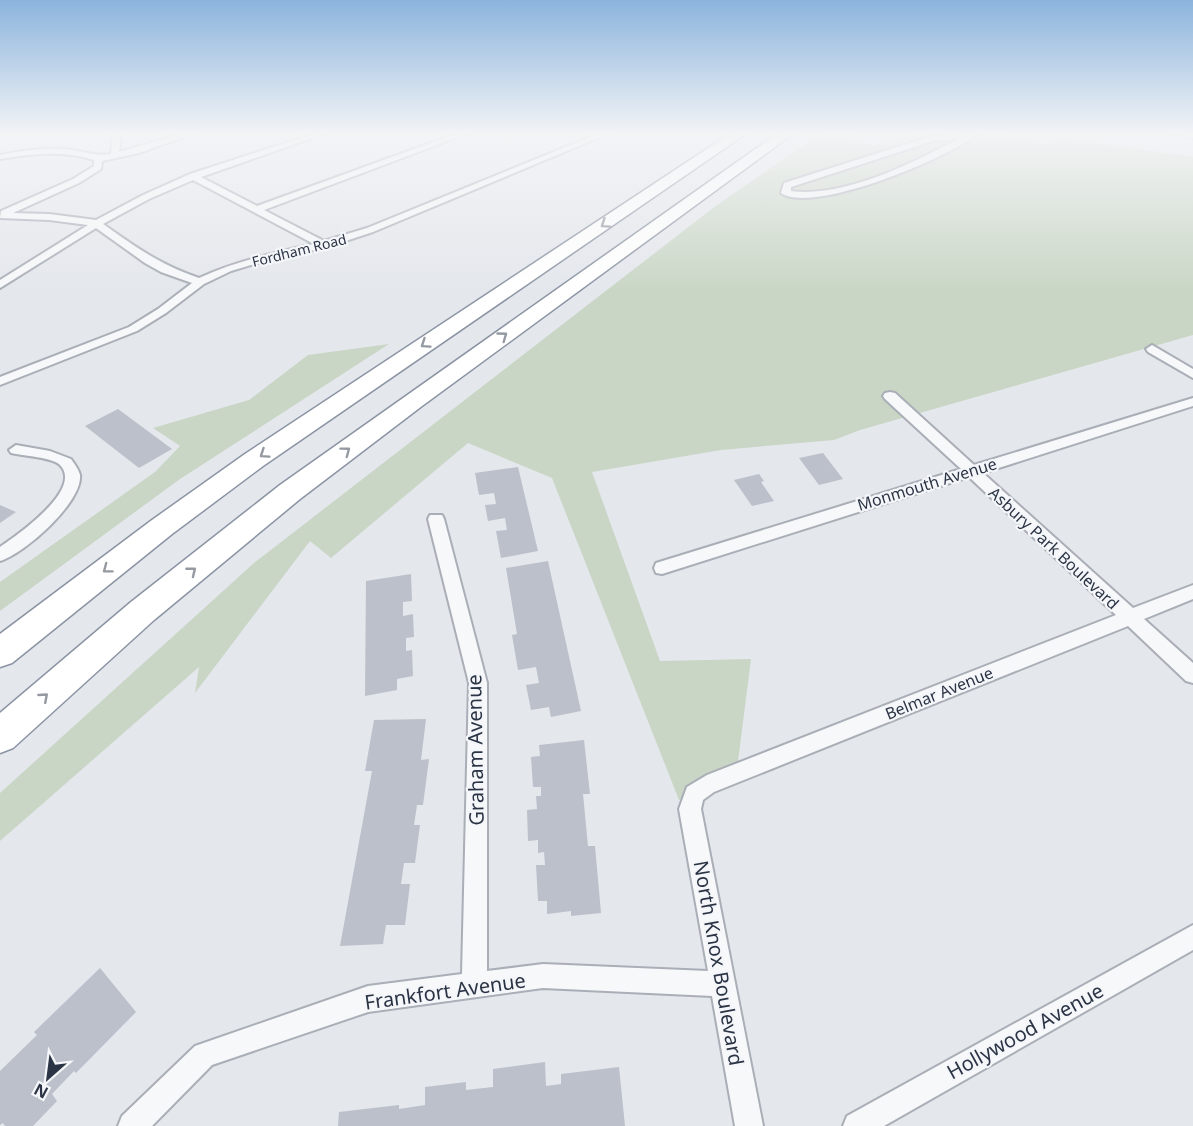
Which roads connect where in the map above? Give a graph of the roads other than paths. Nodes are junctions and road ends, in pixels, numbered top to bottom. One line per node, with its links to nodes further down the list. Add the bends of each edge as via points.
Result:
1 (66, 186): 11 (street)
2 (172, 186): 12 (street)
3 (212, 186): 10 (street)
4 (321, 186): 10 (street)
5 (478, 186): 13 (street, Fordham Road)
6 (662, 186): 28 (highway, one-way to 28, via 254,460)
7 (712, 186): 30 (highway, one-way to 7, via 182,579 290,493)
8 (787, 186): 9 (street, via 786,193 810,197)
9 (852, 186)
10 (257, 209): 13 (street)
11 (0, 215): 12 (street)
12 (95, 223): 14 (street, via 165,270); 15 (street)
13 (323, 245): 14 (street, Fordham Road, via 258,259)
14 (200, 282): 18 (street, Fordham Road, via 133,329)
15 (0, 285)
16 (1152, 349): 17 (street)
17 (1193, 374)
18 (0, 381)
19 (890, 396): 22 (street, Asbury Park Boulevard)
20 (1193, 402): 22 (street, Monmouth Avenue)
21 (16, 450): 24 (street, via 62,460 72,471 73,480 50,516)
22 (970, 470): 25 (street, Monmouth Avenue); 27 (street, Asbury Park Boulevard)
23 (436, 519): 34 (street, Graham Avenue, via 478,682)
24 (0, 555)
25 (662, 568)
26 (1193, 592): 27 (street, Belmar Avenue)
27 (1130, 617): 29 (street, Asbury Park Boulevard); 31 (street, Belmar Avenue, via 707,785)
28 (0, 653)
29 (1193, 675)
30 (0, 736)
31 (690, 800): 33 (street, North Knox Boulevard)
32 (1193, 937): 37 (street, Hollywood Avenue)
33 (723, 984): 34 (street, Frankfort Avenue, via 543,976); 36 (street, North Knox Boulevard)
34 (474, 986): 35 (street, Frankfort Avenue, via 368,999 204,1055)
35 (132, 1126)
36 (749, 1126)
37 (857, 1126)

